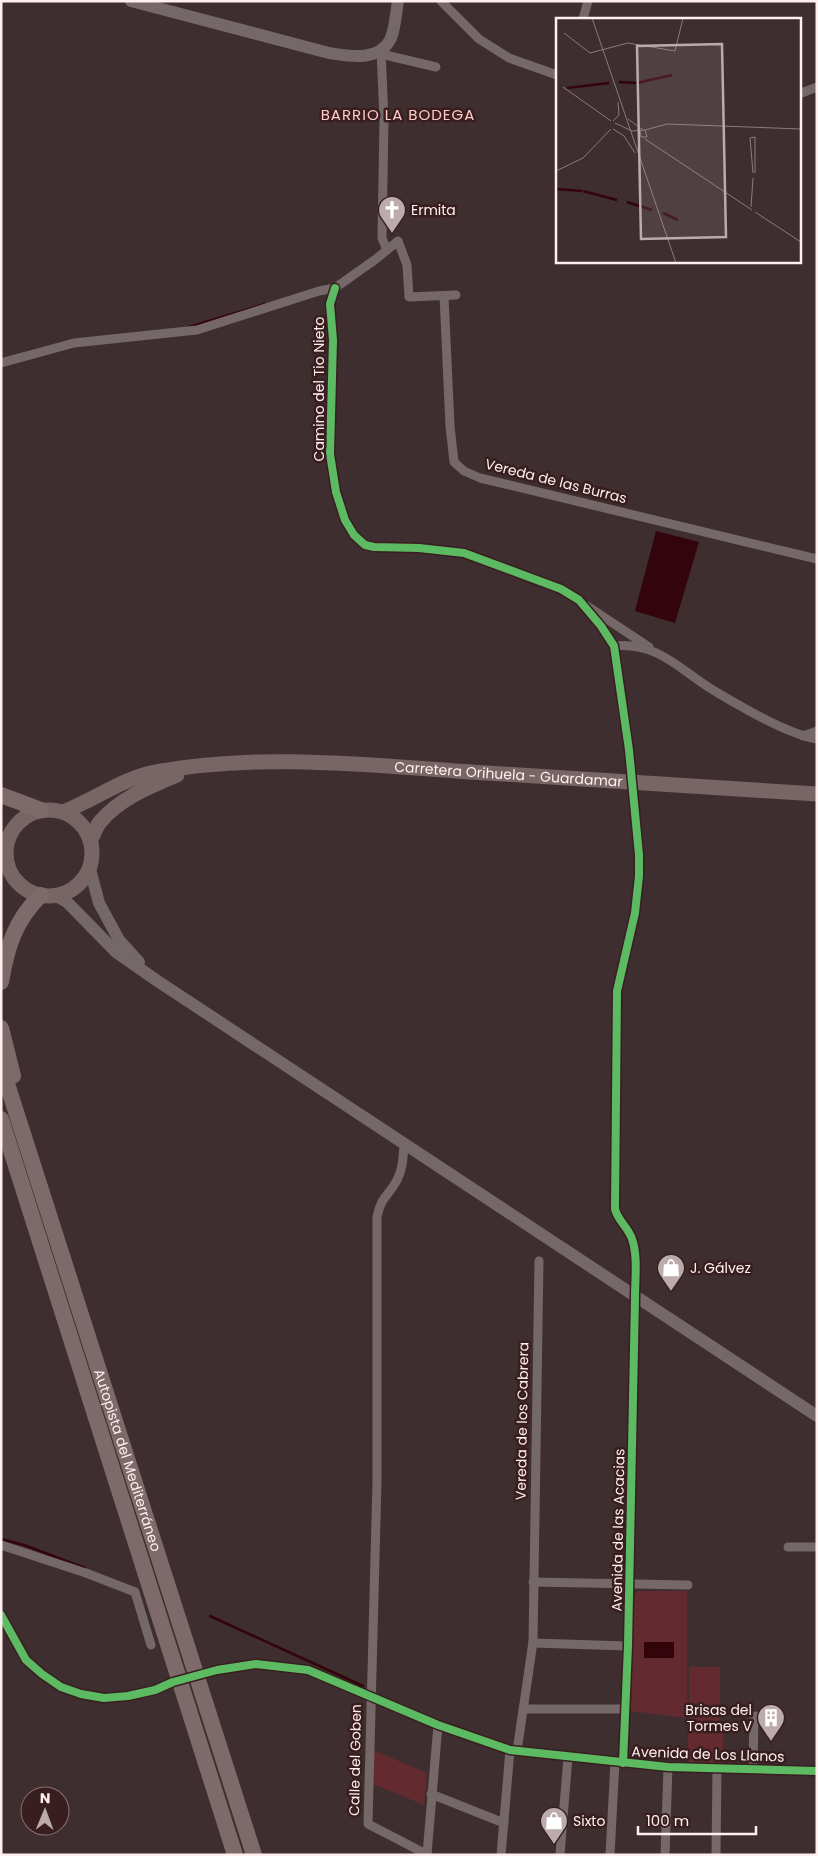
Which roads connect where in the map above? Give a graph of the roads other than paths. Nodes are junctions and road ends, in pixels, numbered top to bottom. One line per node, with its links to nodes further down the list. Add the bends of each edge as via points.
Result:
1 (131, 1): 6 (main road, via 329,53 363,56)
2 (398, 1): 6 (main road, via 390,39)
3 (441, 1): 8 (street, via 480,39 509,58)
4 (588, 1): 5 (street)
5 (583, 18)
6 (381, 52): 7 (street); 11 (street, via 384,120 382,238)
7 (436, 67)
8 (556, 75)
9 (817, 87): 10 (street)
10 (800, 94)
11 (387, 250): 12 (street); 14 (street, via 398,241 407,265 409,297)
12 (335, 288): 15 (street, via 197,330 74,343); 17 (street, Camino del Tio Nieto, via 330,304 333,340 330,454 336,492 345,520 354,535 374,548 464,553 561,589)
13 (456, 295): 14 (street)
14 (444, 296): 16 (street, Vereda de las Burras, via 454,462 464,471 480,478)
15 (1, 363)
16 (817, 559)
17 (578, 600): 18 (street, Camino del Tio Nieto); 19 (street, Camino del Tio Nieto)
18 (614, 646): 19 (street, Camino del Tio Nieto, via 636,646); 28 (street, Camino del Tio Nieto)
19 (655, 651): 21 (street, Camino del Tio Nieto, via 713,690)
20 (817, 731): 21 (street)
21 (803, 736): 22 (street, Camino del Tio Nieto)
22 (817, 739)
23 (230, 762): 24 (main road, Carretera Orihuela - Guardamar, via 365,764); 27 (main road, Carretera Orihuela - Guardamar, via 152,772); 30 (main road, Carretera Orihuela - Guardamar, via 187,771 142,790 111,811 99,823)
24 (817, 794)
25 (1, 795): 26 (highway)
26 (41, 810): 27 (main road); 29 (main road)
27 (63, 812): 30 (main road, via 81,823)
28 (636, 824): 44 (street, Avenida de las Acacias, via 638,896 617,991 615,1180 617,1218 627,1228 634,1249)
29 (9, 826): 31 (main road)
30 (91, 839): 32 (main road)
31 (5, 865): 33 (main road, via 26,889)
32 (90, 869): 33 (main road, via 70,891); 34 (main road, via 100,903 119,940)
33 (48, 895): 34 (main road, via 67,902 116,952); 35 (highway, via 28,908 18,923)
34 (156, 980): 40 (main road)
35 (1, 982)
36 (1, 1028): 42 (highway)
37 (1, 1065): 42 (highway, Autopista del Mediterráneo)
38 (1, 1119): 41 (highway, Autopista del Mediterráneo)
39 (1, 1135): 41 (highway)
40 (404, 1145): 44 (main road); 56 (street, Calle del Goben, via 402,1170 379,1205 377,1217 377,1482)
41 (15, 1162): 71 (highway, Autopista del Mediterráneo)
42 (48, 1208): 72 (highway, Autopista del Mediterráneo)
43 (539, 1261): 49 (street, Vereda de los Cabrera)
44 (635, 1298): 45 (main road); 50 (street, Avenida de las Acacias)
45 (817, 1416)
46 (1, 1545): 54 (street, via 135,1592)
47 (788, 1547): 48 (street)
48 (817, 1547)
49 (533, 1582): 50 (street); 53 (street, Vereda de los Cabrera)
50 (629, 1584): 51 (street); 55 (street, Avenida de las Acacias)
51 (688, 1585)
52 (1, 1615): 56 (street, Avenida de Los Llanos, via 26,1660 61,1687 81,1694 104,1698 128,1696 218,1670 256,1664 308,1670)
53 (533, 1643): 55 (street); 57 (street, Vereda de los Cabrera)
54 (151, 1645)
55 (628, 1646): 58 (street, Avenida de las Acacias)
56 (370, 1696): 60 (street, Avenida de Los Llanos); 70 (street, Calle del Goben, via 368,1824)
57 (523, 1709): 58 (street); 61 (street, Vereda de los Cabrera)
58 (625, 1709): 63 (street, Avenida de las Acacias)
59 (780, 1717): 66 (street, via 754,1716)
60 (438, 1724): 61 (street, Avenida de Los Llanos); 68 (street)
61 (514, 1750): 62 (street, Avenida de Los Llanos); 69 (street, Vereda de los Cabrera)
62 (568, 1758): 63 (street, Avenida de Los Llanos); 74 (street)
63 (619, 1763): 64 (street, Avenida de Los Llanos); 75 (street, Avenida de las Acacias)
64 (668, 1767): 65 (street, Avenida de Los Llanos); 76 (street)
65 (717, 1768): 66 (street, Avenida de Los Llanos); 77 (street)
66 (753, 1769): 67 (street, Avenida de Los Llanos)
67 (817, 1770)
68 (431, 1794): 69 (street); 70 (street)
69 (504, 1822): 73 (street, Vereda de los Cabrera)
70 (427, 1854)
71 (235, 1855)
72 (254, 1855)
73 (501, 1855)
74 (560, 1855)
75 (610, 1855)
76 (665, 1855)
77 (716, 1855)

